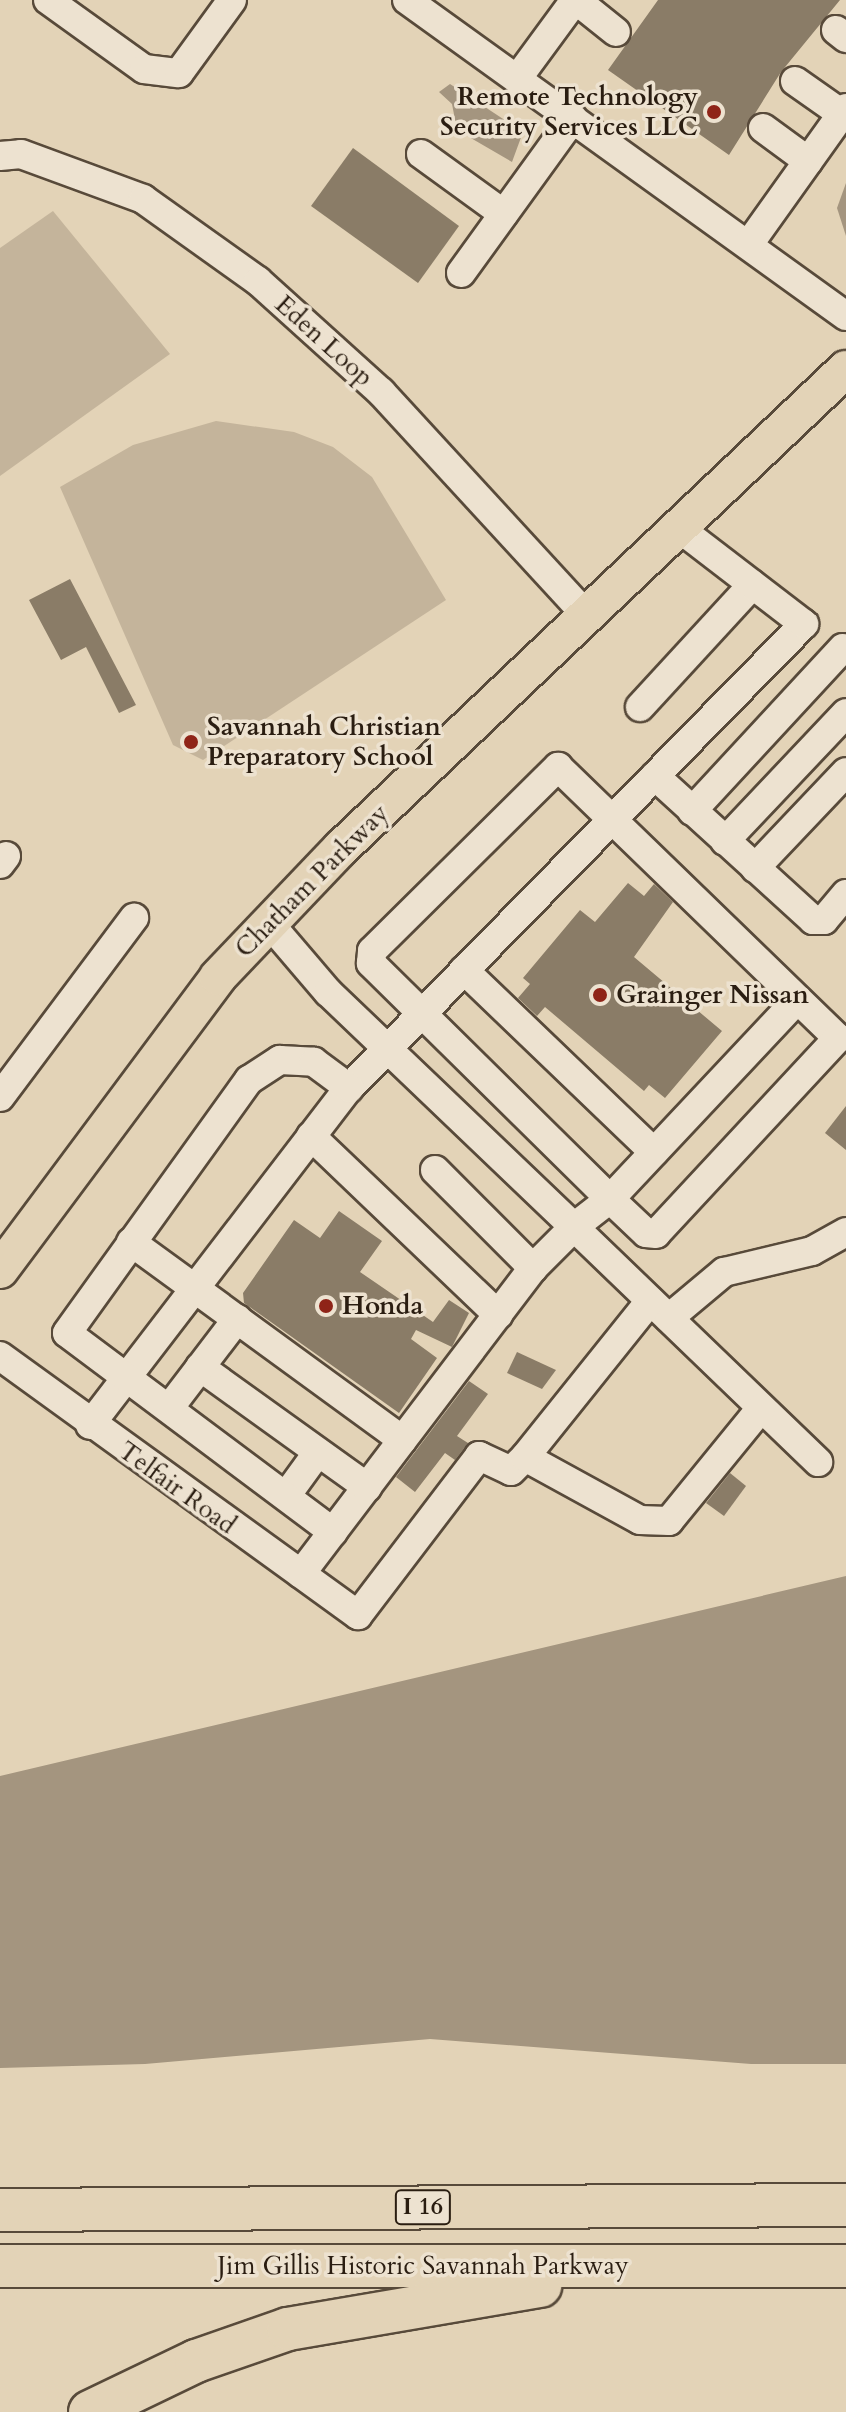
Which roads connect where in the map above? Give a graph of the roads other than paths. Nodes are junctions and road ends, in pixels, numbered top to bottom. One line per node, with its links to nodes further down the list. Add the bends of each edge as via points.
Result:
1 (48, 0): 2 (street, via 144,69 179,73)
2 (232, 0)
3 (407, 0): 6 (street)
4 (576, 0): 5 (street); 6 (street)
5 (616, 32)
6 (523, 72): 9 (street); 15 (street)
7 (795, 81): 8 (street)
8 (844, 111): 13 (street)
9 (573, 118): 14 (street); 15 (street)
10 (763, 128): 13 (street)
11 (421, 154): 14 (street)
12 (0, 156): 21 (street, Eden Loop, via 21,154 143,199 258,281 381,392)
13 (808, 161): 15 (street)
14 (504, 214): 16 (street)
15 (754, 237): 17 (street)
16 (461, 273)
17 (846, 316)
18 (846, 369): 19 (main road, Chatham Parkway)
19 (680, 529): 20 (street); 21 (main road, Chatham Parkway)
20 (752, 585): 22 (street); 24 (street)
21 (588, 617): 34 (main road, Chatham Parkway)
22 (804, 624): 23 (street); 27 (street)
23 (844, 649): 28 (street)
24 (640, 707)
25 (846, 713): 30 (street)
26 (846, 772): 31 (street)
27 (655, 776): 28 (street); 29 (street)
28 (692, 811): 30 (street)
29 (615, 818): 35 (street); 36 (street); 37 (street, via 564,769 552,768 372,951 371,963)
30 (725, 841): 31 (street)
31 (755, 868): 32 (street, via 819,922)
32 (846, 894)
33 (134, 918): 40 (street)
34 (269, 923): 38 (street); 49 (main road, Chatham Parkway, via 218,977)
35 (464, 970): 37 (street); 42 (street)
36 (796, 1001): 42 (street); 44 (street, via 838,1038 836,1049 656,1234 646,1233)
37 (425, 1010): 38 (street); 44 (street)
38 (387, 1048): 39 (street); 45 (street)
39 (349, 1088): 41 (street); 47 (street, via 314,1062 280,1060 249,1080)
40 (0, 1097)
41 (311, 1136): 50 (street); 52 (street)
42 (654, 1152): 44 (street)
43 (435, 1170): 48 (street)
44 (610, 1199): 45 (street)
45 (574, 1227): 48 (street); 51 (street)
46 (846, 1232): 51 (street, via 812,1251 724,1272)
47 (131, 1242): 50 (street); 56 (street, via 67,1333)
48 (533, 1268): 52 (street)
49 (0, 1270)
50 (192, 1286): 53 (street); 56 (street)
51 (660, 1310): 58 (street); 62 (street)
52 (498, 1315): 60 (street)
53 (237, 1319): 55 (street); 60 (street)
54 (0, 1356): 59 (street, Telfair Road)
55 (200, 1367): 57 (street); 61 (street)
56 (123, 1380): 57 (street); 59 (street)
57 (170, 1407): 65 (street)
58 (761, 1408): 62 (street, via 669,1521 640,1520); 63 (street)
59 (90, 1425): 67 (street, Telfair Road)
60 (403, 1440): 64 (street)
61 (318, 1452): 64 (street); 65 (street)
62 (525, 1457): 67 (street, Telfair Road, via 511,1471 479,1456 358,1615)
63 (818, 1462)
64 (367, 1487): 66 (street)
65 (286, 1496): 66 (street)
66 (333, 1532): 67 (street)
67 (301, 1574)
68 (846, 2205): 69 (highway, I 16)
69 (0, 2210)
70 (733, 2265): 71 (highway, Jim Gillis Historic Savannah Parkway / I 16); 72 (highway, Jim Gillis Historic Savannah Parkway / I 16); 73 (highway, via 558,2282 315,2323 196,2361)
71 (0, 2266)
72 (846, 2266)
73 (90, 2412)

